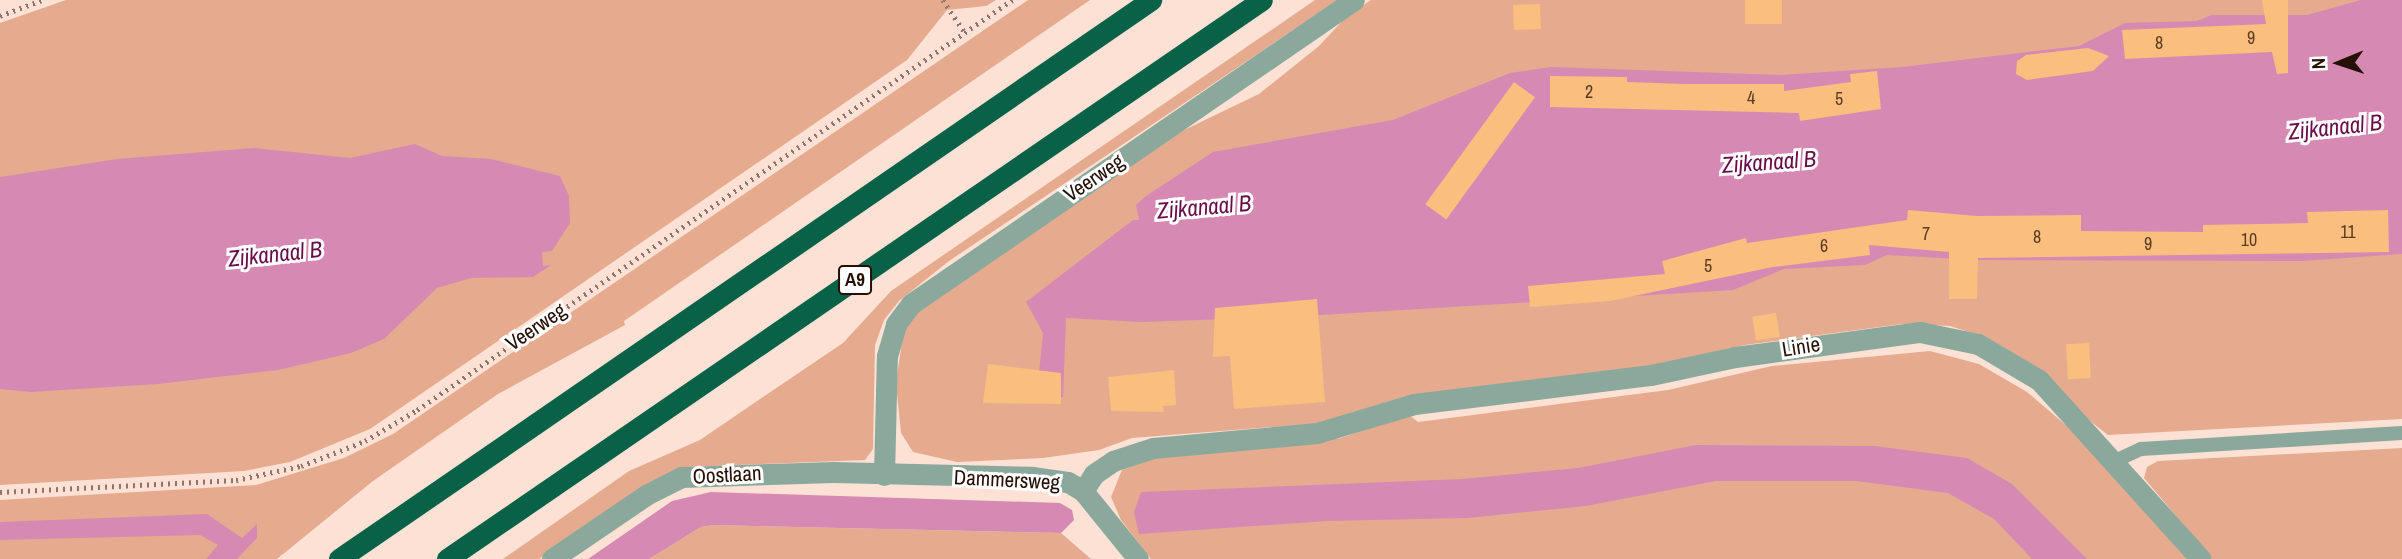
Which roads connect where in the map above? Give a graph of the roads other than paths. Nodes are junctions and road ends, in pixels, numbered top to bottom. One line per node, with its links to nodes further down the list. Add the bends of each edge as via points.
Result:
1 (1151, 0): 8 (highway)
2 (1262, 0): 9 (highway, A9)
3 (1354, 0): 6 (street, Veerweg, via 911,304 896,324 887,356)
4 (2402, 433): 5 (lane, via 2141,449)
5 (2115, 461): 7 (street, Linie, via 2025,369 1966,339 1920,332 1735,357 1632,378 1414,404 1317,433 1153,448 1113,461 1094,474); 12 (street, Linie)
6 (884, 475): 7 (street, Dammersweg, via 1051,478); 10 (street, Oostlaan, via 723,473 681,477 646,495)
7 (1083, 491): 11 (street, Dammersweg)
8 (338, 559)
9 (447, 559)
10 (552, 559)
11 (1138, 559)
12 (2201, 559)

